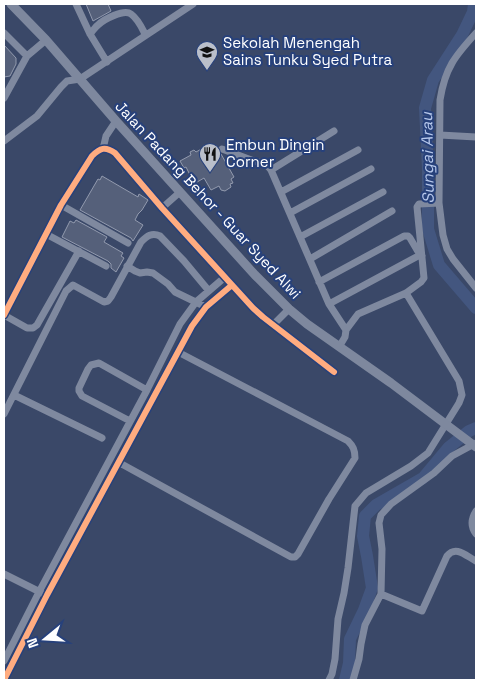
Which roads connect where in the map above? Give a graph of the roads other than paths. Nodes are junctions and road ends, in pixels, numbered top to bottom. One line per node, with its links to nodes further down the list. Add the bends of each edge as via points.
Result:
1 (11, 4): 8 (main road, Jalan Padang Behor - Guar Syed Alwi)
2 (76, 4): 6 (street)
3 (192, 4): 7 (street)
4 (4, 33): 9 (street)
5 (476, 33): 15 (street, via 450,65 445,78 440,100)
6 (90, 34): 7 (street, via 97,25 123,12 134,16); 10 (street)
7 (146, 34): 10 (street)
8 (46, 40): 9 (street); 11 (main road, Jalan Padang Behor - Guar Syed Alwi)
9 (26, 56): 12 (street)
10 (107, 62): 11 (street)
11 (80, 79): 13 (main road, Jalan Padang Behor - Guar Syed Alwi); 17 (street, via 68,81 37,116)
12 (4, 98)
13 (116, 121): 18 (street, via 106,136); 23 (main road, Jalan Padang Behor - Guar Syed Alwi)
14 (334, 131): 22 (street)
15 (440, 134): 16 (street); 26 (street)
16 (476, 137)
17 (4, 141)
18 (103, 148): 27 (street, via 92,156); 28 (street, via 115,153)
19 (222, 149): 22 (street, via 265,163)
20 (358, 150): 24 (street)
21 (372, 169): 30 (street)
22 (271, 170): 24 (street)
23 (180, 192): 28 (street); 48 (main road, Jalan Padang Behor - Guar Syed Alwi)
24 (280, 192): 30 (street)
25 (383, 192): 32 (street)
26 (437, 203): 35 (street, via 419,204 417,207); 42 (street, via 447,249)
27 (61, 205): 31 (street); 33 (street)
28 (162, 208): 39 (street)
29 (392, 211): 36 (street)
30 (290, 213): 32 (street)
31 (46, 234): 34 (street); 49 (street)
32 (300, 237): 36 (street)
33 (128, 243)
34 (78, 252): 37 (street); 49 (street, via 37,325 26,328)
35 (421, 255): 40 (street, via 410,238 404,236); 44 (street, via 424,278); 46 (street)
36 (310, 259): 40 (street)
37 (106, 266)
38 (127, 266): 43 (street, via 141,242 156,234); 45 (street, via 135,272 153,273 175,292); 56 (street, via 108,301 104,302 73,285 66,291)
39 (225, 277): 41 (street); 43 (street)
40 (319, 282): 46 (street)
41 (232, 285): 47 (street); 50 (street)
42 (476, 288)
43 (209, 291): 45 (street)
44 (406, 293): 51 (street, via 358,314); 59 (street, via 462,390 461,399)
45 (196, 302): 47 (street); 55 (street, via 180,324)
46 (329, 304): 51 (street)
47 (206, 307): 53 (street)
48 (289, 309): 50 (street); 52 (main road, Jalan Padang Behor - Guar Syed Alwi)
49 (4, 315)
50 (273, 325): 54 (street)
51 (346, 330): 52 (street)
52 (339, 347): 59 (main road, Jalan Padang Behor - Guar Syed Alwi)
53 (178, 352): 62 (street); 62 (street, via 348,441 353,446 355,458 295,557)
54 (334, 372)
55 (147, 390): 58 (street); 58 (street, via 99,364 88,369 79,388 82,396)
56 (14, 395): 57 (street); 60 (street)
57 (4, 414)
58 (130, 421): 67 (street)
59 (446, 425): 61 (main road, Jalan Padang Behor - Guar Syed Alwi); 72 (street, via 428,452 366,493 355,506)
60 (102, 438)
61 (474, 445): 68 (street, via 441,464 381,515)
62 (118, 462): 69 (street)
63 (476, 512): 64 (street, via 472,526)
64 (476, 534)
65 (476, 561): 68 (street, via 460,552 450,552 422,610)
66 (4, 574): 67 (street)
67 (39, 592): 69 (street); 70 (street)
68 (381, 594): 73 (street, via 365,625)
69 (47, 595): 71 (street)
70 (4, 661)
71 (4, 680)
72 (329, 680)
73 (353, 680)

